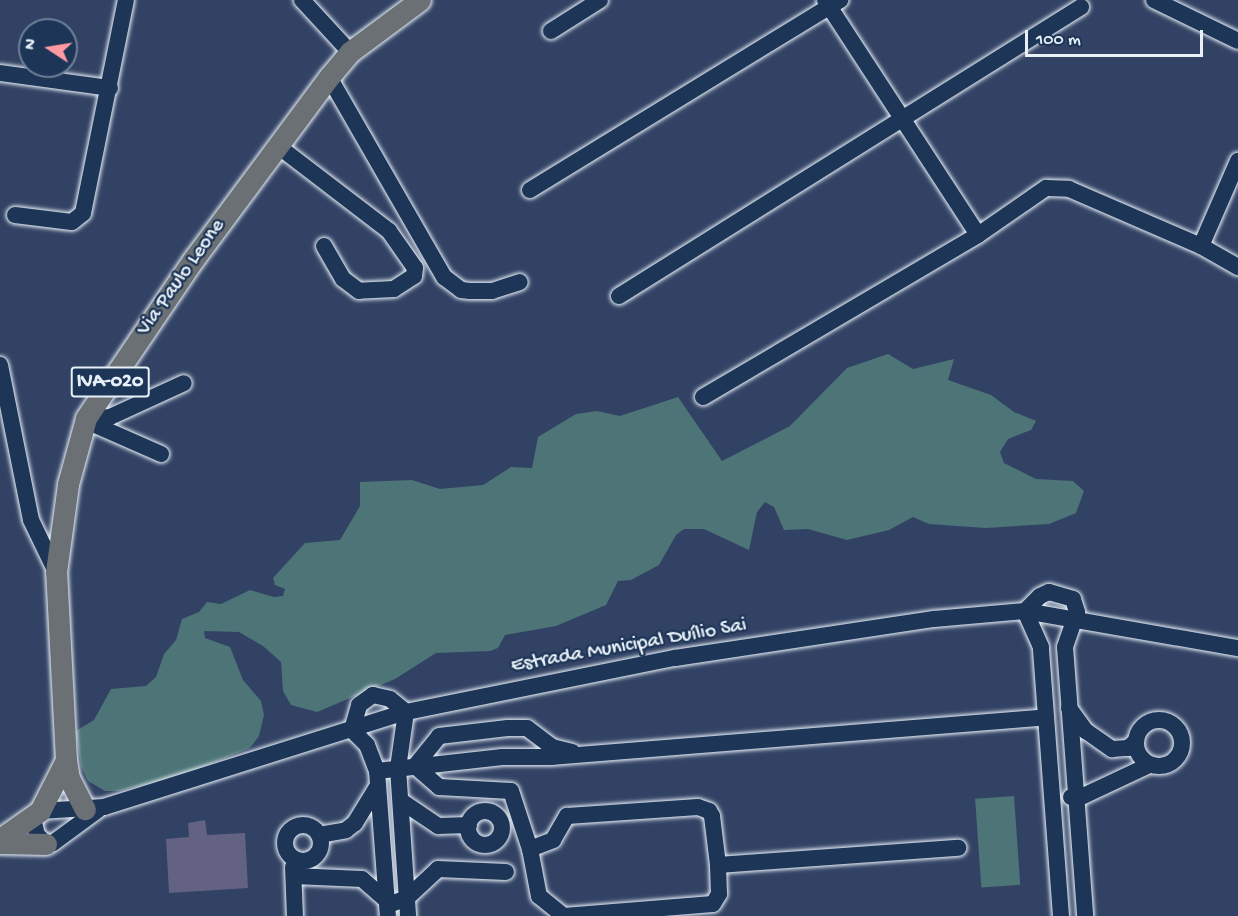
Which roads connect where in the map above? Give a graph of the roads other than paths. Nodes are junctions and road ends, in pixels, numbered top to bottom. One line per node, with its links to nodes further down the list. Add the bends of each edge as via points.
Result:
1 (126, 0): 13 (street)
2 (420, 0): 10 (main road, Via Paulo Leone / IVA-020)
3 (600, 0): 8 (street)
4 (1154, 0): 9 (street)
5 (306, 2): 10 (street)
6 (831, 2): 14 (street); 17 (street)
7 (1081, 7): 14 (street)
8 (551, 32)
9 (1238, 41)
10 (350, 52): 12 (main road, Via Paulo Leone / IVA-020)
11 (0, 73): 13 (street)
12 (329, 77): 15 (main road, Via Paulo Leone / IVA-020); 23 (street, via 444,277 461,290 470,291 492,291)
13 (110, 88): 18 (street, via 83,213 72,222)
14 (902, 119): 19 (street); 24 (street)
15 (278, 146): 20 (street, via 389,231 415,268 414,276 394,289 359,291 343,279); 28 (main road, Via Paulo Leone / IVA-020, via 193,260)
16 (1238, 161): 21 (street)
17 (530, 190)
18 (15, 215)
19 (978, 235): 21 (street, via 1046,188 1058,188); 27 (street)
20 (324, 246)
21 (1201, 246): 22 (street)
22 (1238, 267)
23 (520, 282)
24 (619, 296)
25 (0, 365): 30 (street, via 31,520)
26 (184, 383): 28 (street, via 110,417)
27 (704, 397)
28 (86, 419): 29 (street); 30 (main road, Via Paulo Leone / IVA-020, via 68,484)
29 (161, 454)
30 (56, 573): 45 (main road, Via Paulo Leone / IVA-020)
31 (1025, 611): 32 (street, Estrada Municipal Duílio Sai); 32 (street, via 1040,596 1058,592 1073,599); 35 (street, via 1037,631); 37 (street, Estrada Municipal Duílio Sai, via 934,619 675,658)
32 (1075, 620): 33 (street, Estrada Municipal Duílio Sai); 34 (street, via 1067,632)
33 (1238, 648)
34 (1066, 666): 35 (street); 36 (street)
35 (1042, 669): 38 (street)
36 (1069, 708): 41 (street, via 1086,731 1112,749 1128,748); 52 (street)
37 (406, 712): 40 (street, Estrada Municipal Duílio Sai); 40 (street, via 390,699 373,695 359,705); 49 (street)
38 (1045, 717): 43 (street); 51 (street)
39 (508, 728): 42 (street, via 439,736); 43 (street, via 526,728 552,747); 44 (street, via 516,743)
40 (352, 730): 50 (street, via 374,756); 54 (street, Estrada Municipal Duílio Sai)
41 (1136, 741): 47 (street, via 1141,759); 47 (street, via 1144,724 1153,720 1162,720 1178,729 1182,738 1179,756 1162,767)
42 (428, 748): 46 (street); 48 (street)
43 (576, 754): 44 (street)
44 (502, 757): 46 (street)
45 (66, 760): 54 (main road, Via Paulo Leone, via 69,778); 55 (main road)
46 (446, 764): 48 (street)
47 (1149, 765): 52 (street)
48 (415, 766): 49 (street); 62 (street, via 439,788 511,791)
49 (398, 768): 50 (street); 53 (street)
50 (377, 779): 58 (street, via 355,823 346,830); 68 (street)
51 (1053, 789): 52 (street); 71 (street)
52 (1078, 798): 72 (street)
53 (401, 801): 56 (street, via 438,826); 67 (street)
54 (94, 808): 55 (street, Estrada Municipal Duílio Sai); 57 (street)
55 (44, 814): 57 (street); 59 (main road); 60 (street, via 34,830)
56 (469, 825)
57 (65, 833): 60 (street)
58 (319, 835): 63 (street, via 316,855 304,861); 63 (street, via 308,825 289,831 285,845)
59 (0, 841): 60 (main road)
60 (46, 844)
61 (958, 848): 64 (street)
62 (530, 849): 64 (street, via 553,840 567,816 698,807 712,816); 64 (street, via 539,896 564,916 713,904 720,894)
63 (292, 857): 66 (street)
64 (718, 865)
65 (506, 872): 67 (street, via 438,869)
66 (294, 876): 68 (street, via 362,879); 69 (street)
67 (407, 898): 68 (street); 70 (street)
68 (387, 909)
69 (295, 916)
70 (408, 916)
71 (1061, 916)
72 (1085, 916)

